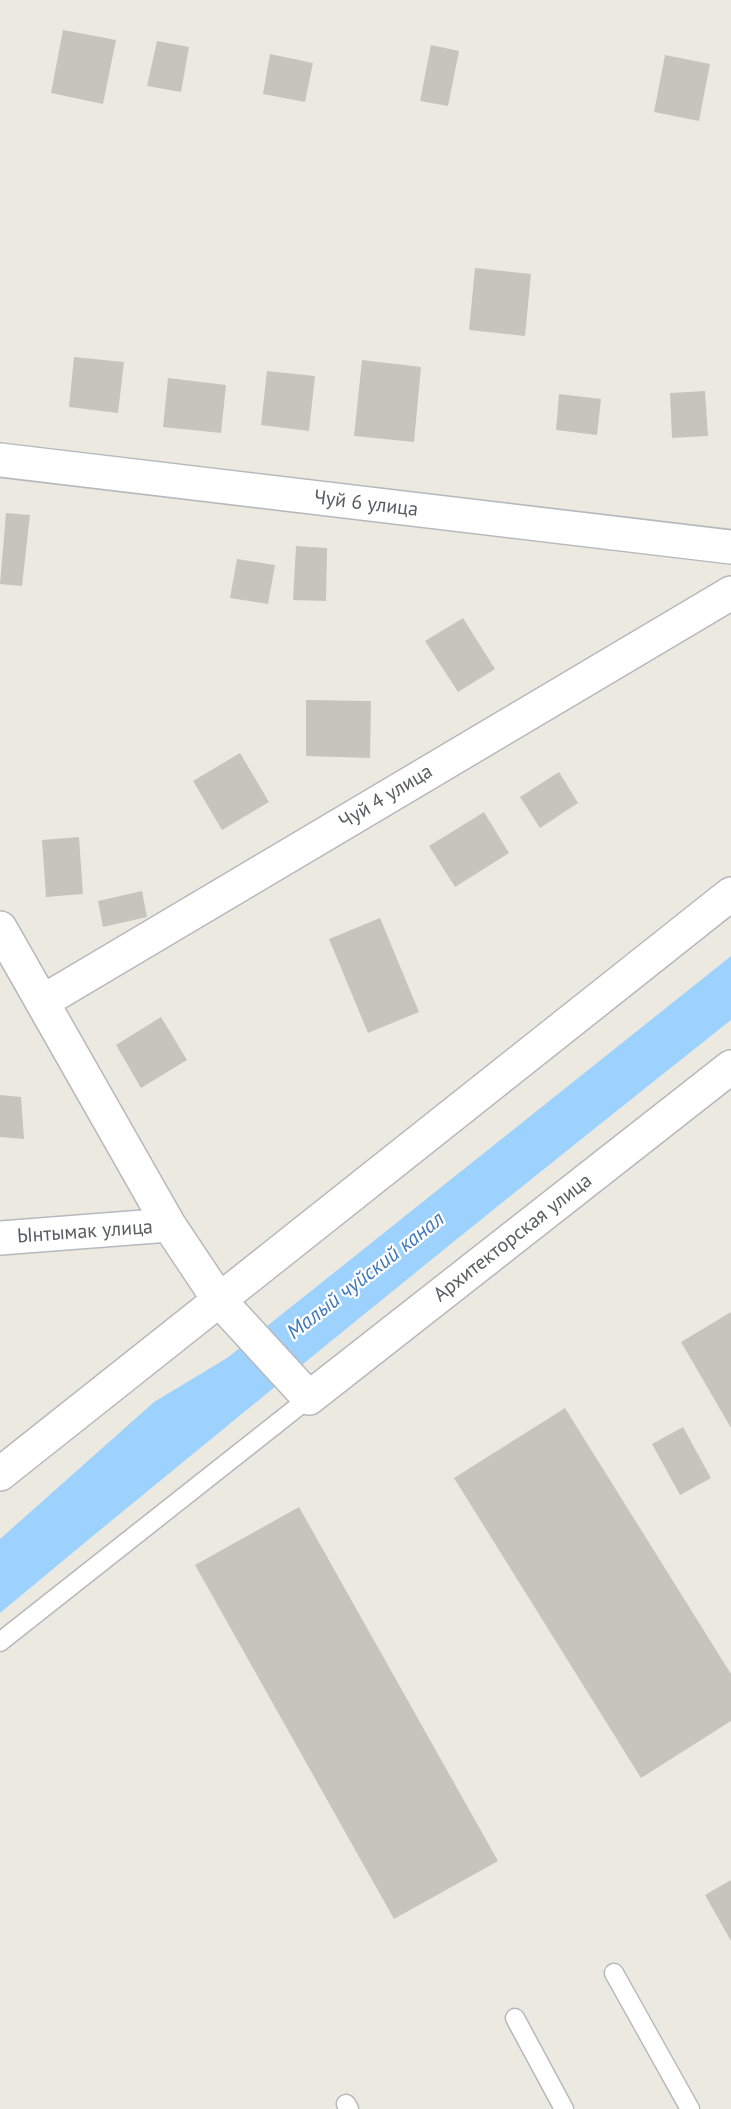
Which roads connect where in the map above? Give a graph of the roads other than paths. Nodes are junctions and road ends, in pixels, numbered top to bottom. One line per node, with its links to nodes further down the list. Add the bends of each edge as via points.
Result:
1 (0, 460): 2 (street, Чуй 6 улица)
2 (731, 547)
3 (731, 593): 6 (street, Чуй 4 улица)
4 (731, 894): 10 (street)
5 (0, 928): 6 (street)
6 (42, 1002): 8 (street)
7 (731, 1067): 11 (street, Архитекторская улица)
8 (169, 1225): 9 (street, Ынтымак улица); 10 (street)
9 (0, 1238)
10 (219, 1300): 11 (street); 12 (street)
11 (302, 1392): 13 (lane)
12 (0, 1474)
13 (0, 1642)
14 (614, 1973): 17 (lane)
15 (515, 2018): 16 (lane)
16 (564, 2109)
17 (690, 2109)

